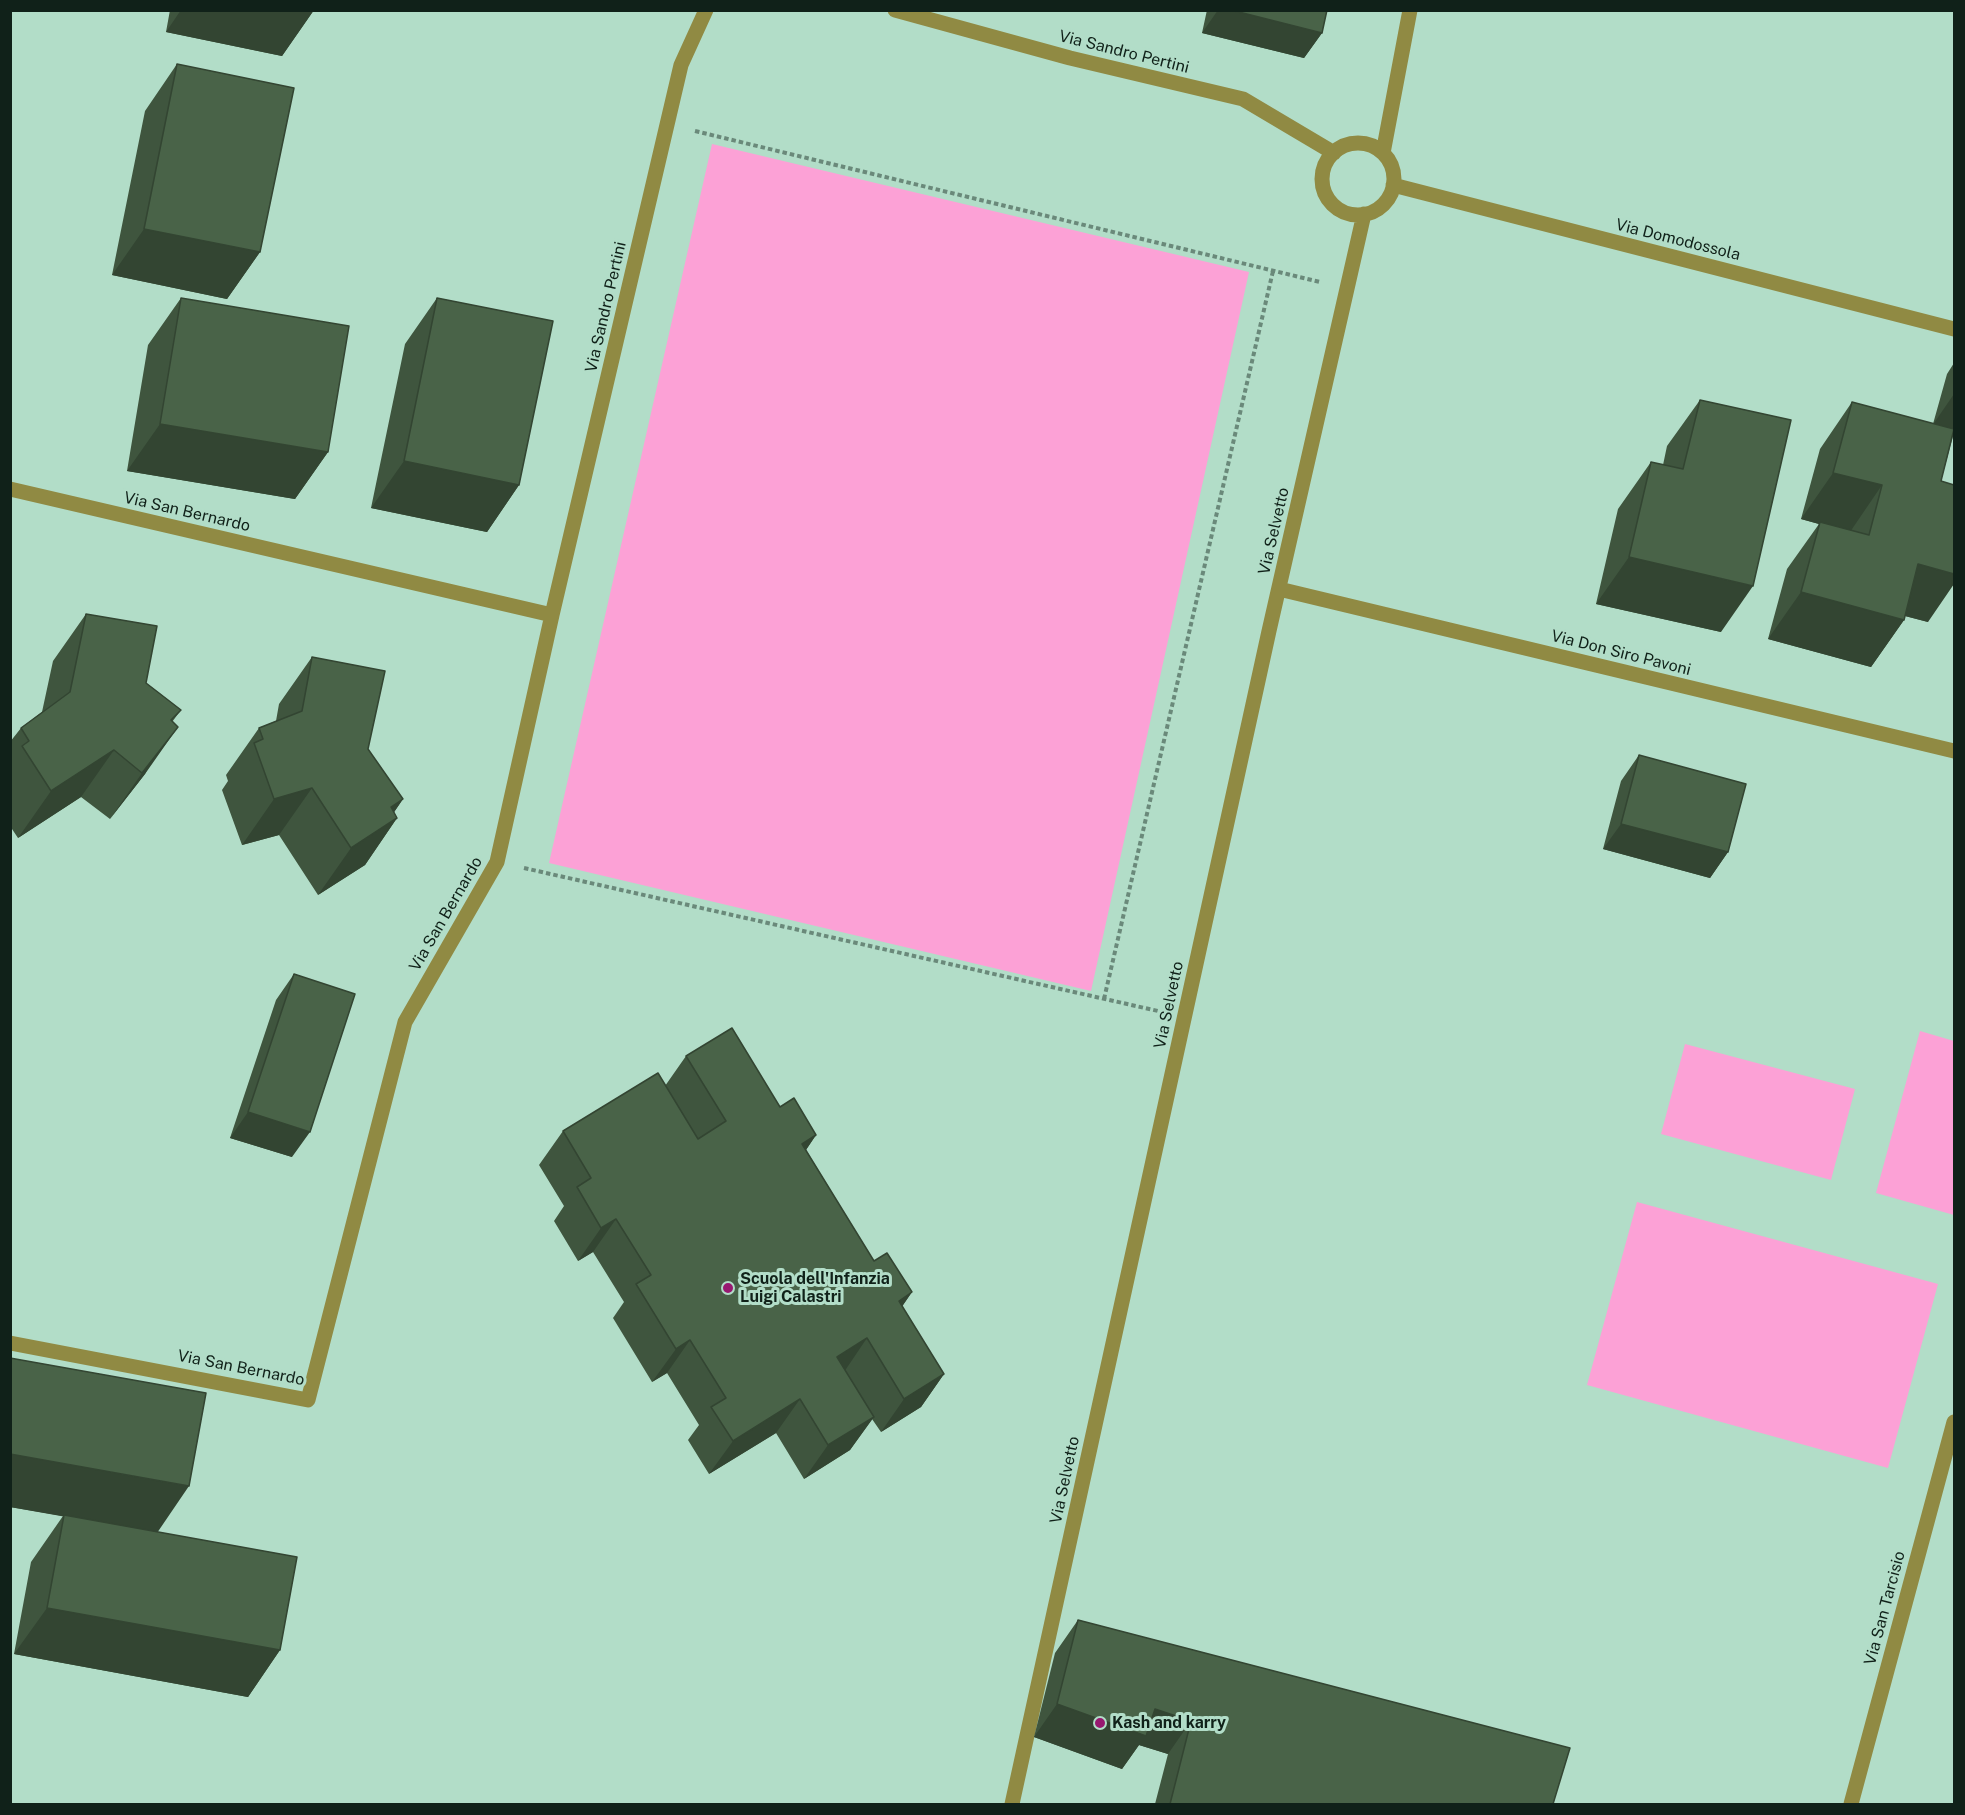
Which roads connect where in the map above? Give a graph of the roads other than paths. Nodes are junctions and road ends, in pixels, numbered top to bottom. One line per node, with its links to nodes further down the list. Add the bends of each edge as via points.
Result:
1 (706, 10): 11 (street, Via Sandro Pertini, via 681,65)
2 (895, 10): 4 (street, Via Sandro Pertini, via 1070,58 1244,99)
3 (1410, 10): 5 (street)
4 (1334, 153): 5 (street, via 1354,143 1376,147); 7 (street, via 1323,173 1326,195 1342,211)
5 (1383, 153): 6 (street, via 1390,162)
6 (1394, 185): 7 (street, via 1383,204); 8 (street, Via Domodossola)
7 (1364, 214): 10 (street, Via Selvetto)
8 (1954, 329)
9 (10, 489): 11 (street, Via San Bernardo)
10 (1279, 589): 12 (street, Via Don Siro Pavoni); 15 (street, Via Selvetto)
11 (552, 615): 13 (street, Via San Bernardo, via 497,862 405,1022 308,1400)
12 (1954, 752)
13 (10, 1343)
14 (1954, 1422): 16 (street, Via San Tarcisio)
15 (1012, 1804)
16 (1851, 1804)

